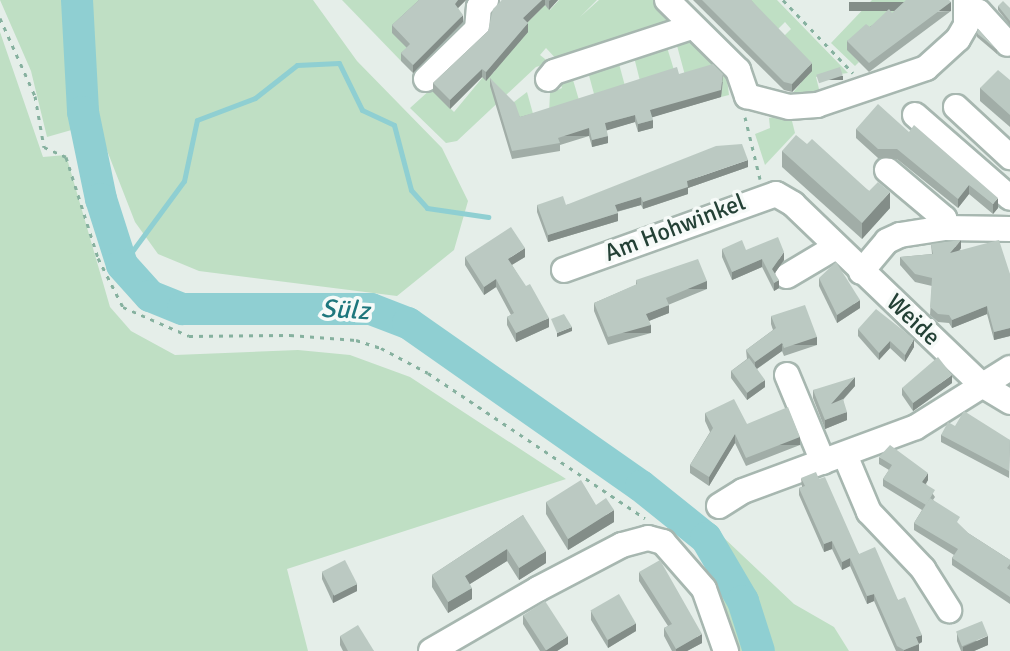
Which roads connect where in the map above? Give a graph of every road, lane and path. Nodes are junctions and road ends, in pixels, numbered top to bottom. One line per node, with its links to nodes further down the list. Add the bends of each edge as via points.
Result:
1 (486, 0): 8 (street, via 479,7 477,29)
2 (667, 0): 6 (street)
3 (783, 0): 10 (path, via 857,77)
4 (967, 4): 7 (street); 10 (street, via 958,39 926,68)
5 (0, 18): 30 (path, via 35,96 44,147 66,157 109,287 136,317 189,336 290,335 356,340 381,348 428,373 647,519 657,528)
6 (692, 27): 9 (street); 11 (street, via 738,70)
7 (1008, 44)
8 (426, 79)
9 (548, 79)
10 (863, 90): 11 (street, via 817,105 789,107)
11 (747, 96): 16 (path, via 744,128)
12 (956, 107): 14 (street)
13 (915, 115): 17 (street)
14 (1010, 157)
15 (887, 170): 18 (street, via 944,218)
16 (764, 194): 20 (street, Am Hohwinkel, via 793,204); 21 (street, Am Hohwinkel)
17 (1010, 198)
18 (945, 228): 19 (street); 22 (street, via 887,241)
19 (1010, 229)
20 (826, 241): 22 (street, Weide); 23 (street)
21 (564, 270)
22 (861, 272): 26 (street, Weide)
23 (787, 276)
24 (1010, 368): 26 (street)
25 (787, 375): 28 (street)
26 (982, 385): 27 (street, Weide); 28 (street, via 916,427)
27 (1010, 402)
28 (834, 458): 29 (street, via 743,491); 31 (street, via 869,512 923,569)
29 (719, 506)
30 (656, 540): 32 (street, via 622,545); 33 (street, via 704,589)
31 (949, 610)
32 (431, 651)
33 (726, 651)

